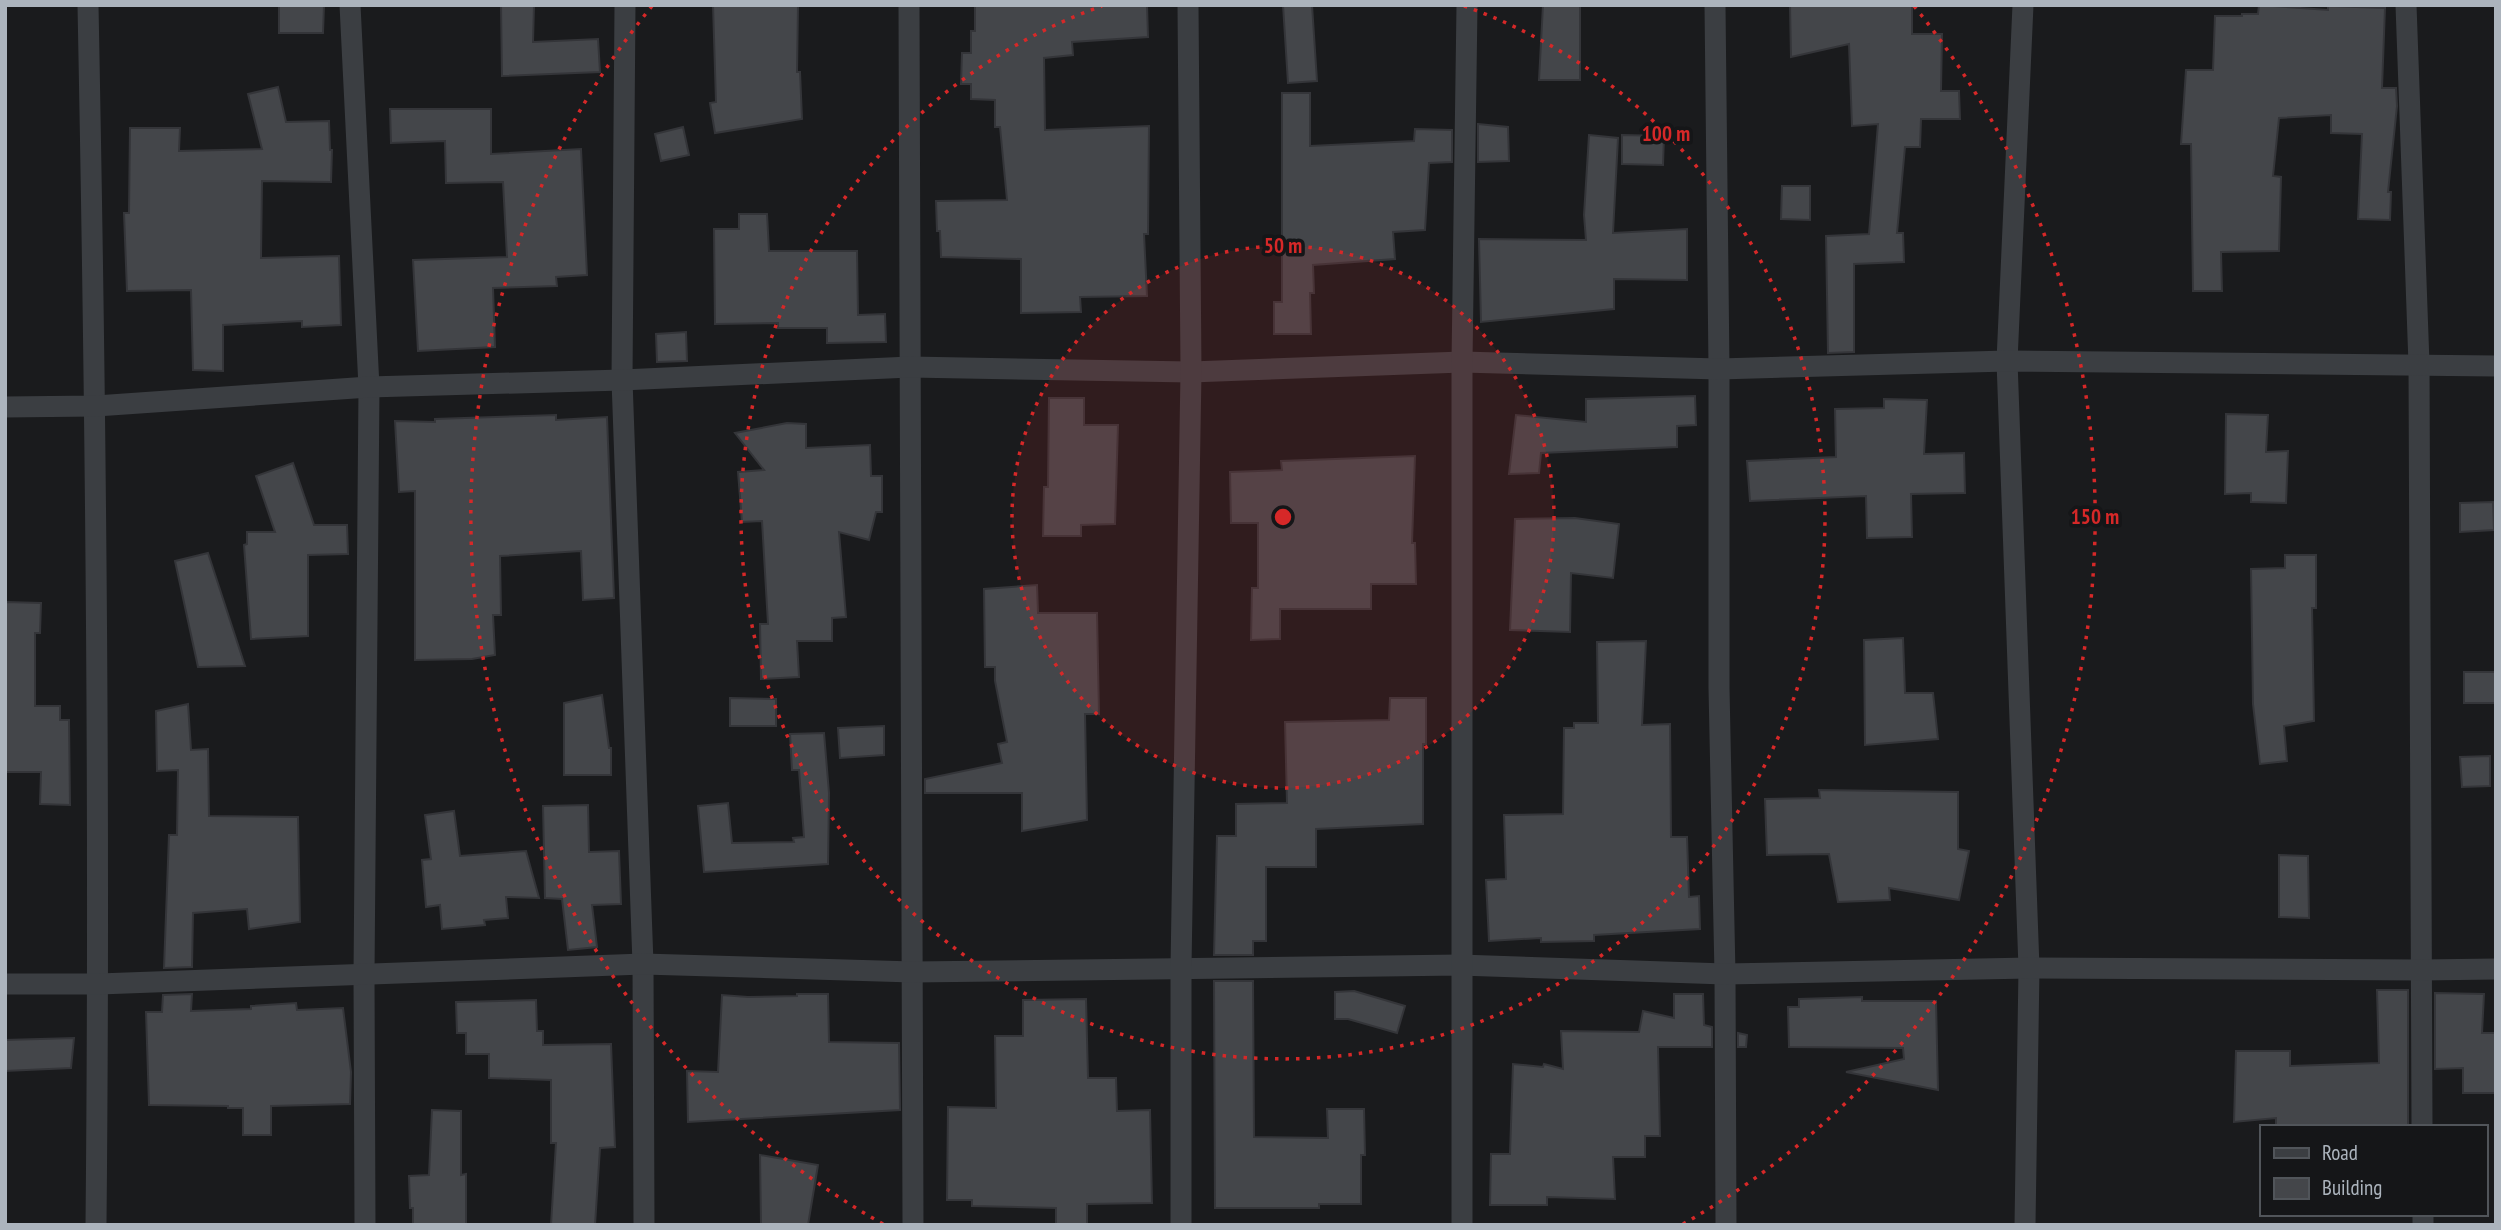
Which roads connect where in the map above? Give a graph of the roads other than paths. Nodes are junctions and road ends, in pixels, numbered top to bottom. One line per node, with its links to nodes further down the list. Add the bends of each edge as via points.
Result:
1 (88, 5): 19 (street)
2 (349, 5): 18 (street)
3 (625, 5): 17 (street)
4 (909, 5): 14 (street)
5 (1188, 5): 16 (street)
6 (1467, 5): 11 (street)
7 (1715, 5): 15 (street)
8 (2023, 5): 10 (street)
9 (2406, 5): 12 (street)
10 (2007, 360): 12 (street); 15 (street); 24 (street)
11 (1462, 362): 15 (street); 16 (street); 22 (street)
12 (2419, 364): 13 (street); 26 (street)
13 (2496, 366)
14 (910, 367): 16 (street); 17 (street); 27 (street)
15 (1719, 369): 28 (street)
16 (1191, 372): 23 (street)
17 (622, 380): 18 (street); 21 (street)
18 (369, 387): 19 (street); 29 (street)
19 (96, 406): 20 (street); 31 (street)
20 (5, 407)
21 (643, 964): 27 (street); 29 (street); 35 (street)
22 (1460, 965): 23 (street); 28 (street); 38 (street)
23 (1181, 967): 27 (street); 37 (street)
24 (2029, 968): 26 (street); 28 (street); 40 (street)
25 (2496, 969): 26 (street)
26 (2421, 970): 32 (street)
27 (913, 972): 36 (street)
28 (1725, 974): 39 (street)
29 (364, 975): 31 (street); 34 (street)
30 (5, 984): 31 (street)
31 (99, 984): 33 (street)
32 (2422, 1125)
33 (96, 1225)
34 (365, 1225)
35 (644, 1225)
36 (913, 1225)
37 (1181, 1225)
38 (1462, 1225)
39 (1726, 1225)
40 (2025, 1225)

